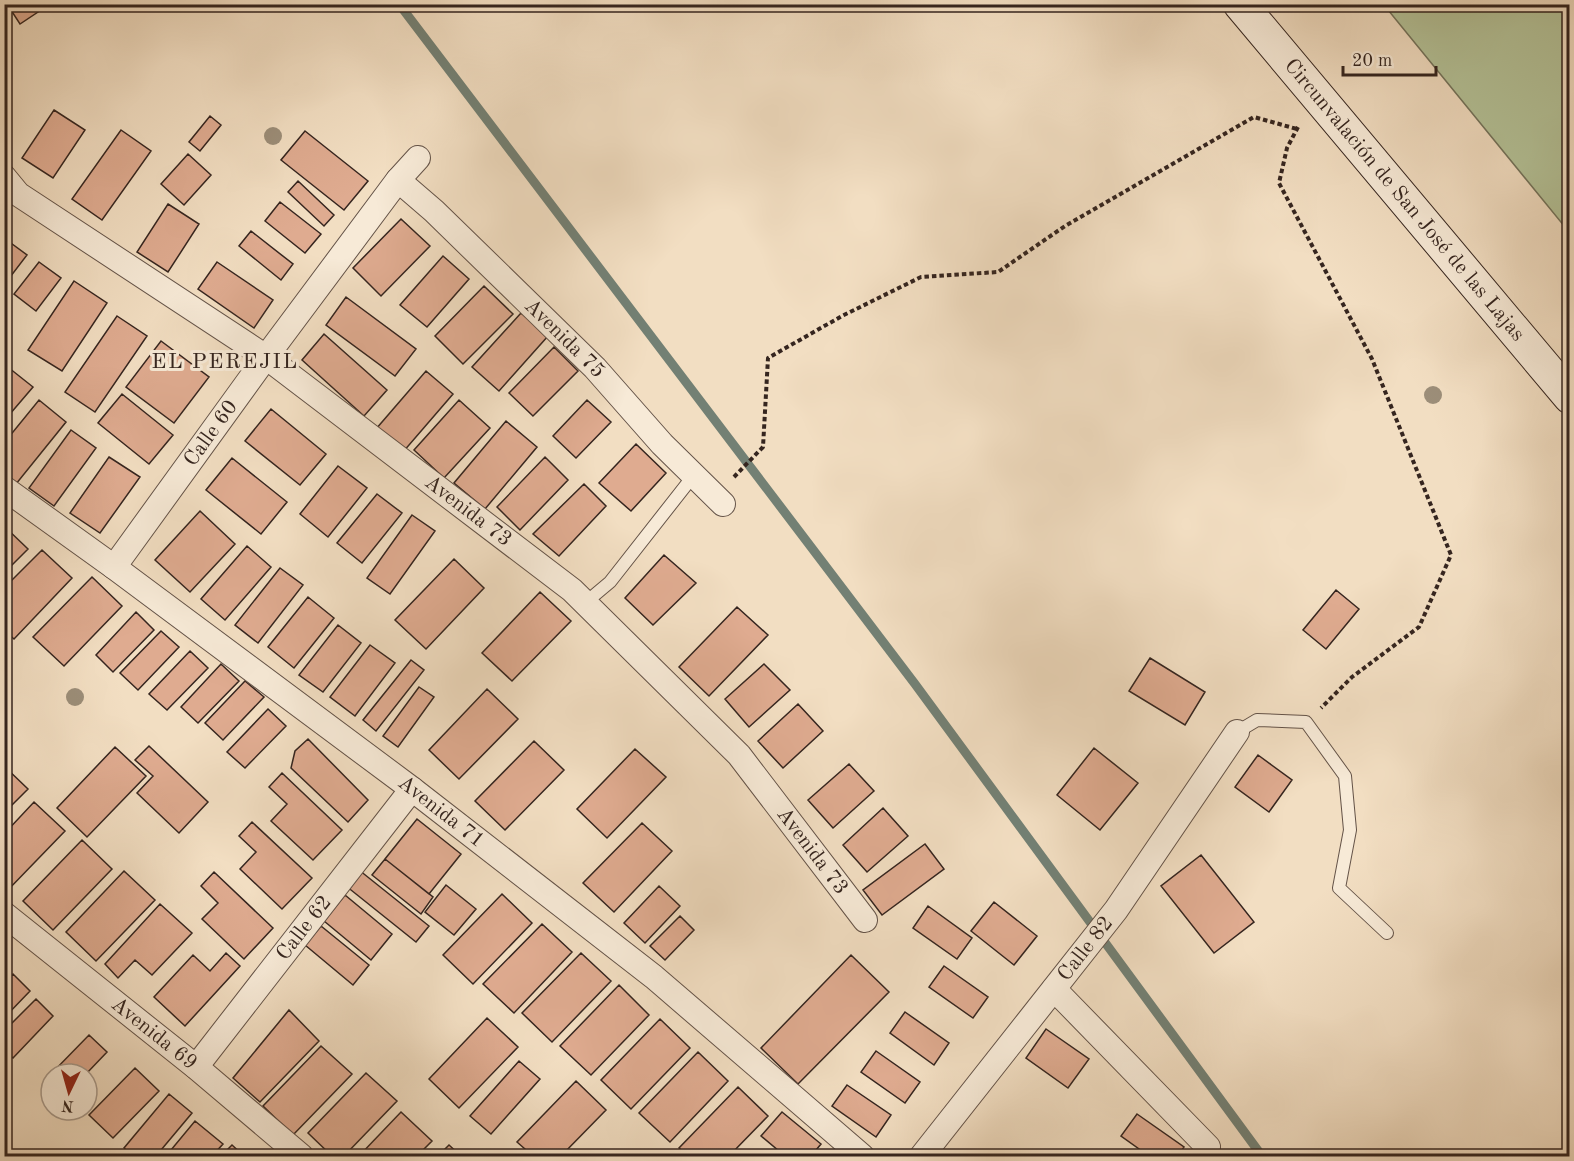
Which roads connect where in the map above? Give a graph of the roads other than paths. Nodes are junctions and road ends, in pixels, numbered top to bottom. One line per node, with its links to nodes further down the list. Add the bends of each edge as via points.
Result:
1 (1240, 4): 6 (main road, Circunvalación de San José de las Lajas)
2 (418, 158): 4 (street, Calle 60)
3 (4, 177): 5 (street, Avenida 73, via 18,194)
4 (398, 180): 5 (street, Calle 60); 7 (street, Avenida 75, via 595,368)
5 (266, 357): 10 (street, Calle 60); 11 (street, Avenida 73)
6 (1569, 397)
7 (694, 475): 9 (street, Avenida 75); 11 (lane, via 610,582)
8 (4, 489): 10 (street, Avenida 71)
9 (723, 504)
10 (114, 567): 13 (street, Avenida 71)
11 (585, 603): 15 (street, Avenida 73, via 739,755)
12 (1237, 732): 16 (lane, via 1257,720 1306,722 1345,776 1350,830 1339,888); 17 (street, Calle 82, via 1116,910)
13 (412, 789): 18 (street, Calle 62); 21 (street, Avenida 71, via 654,977)
14 (4, 914): 18 (street, Avenida 69)
15 (865, 920)
16 (1387, 933)
17 (1054, 989): 19 (street); 22 (street, Calle 82)
18 (196, 1067): 20 (street, Avenida 69)
19 (1208, 1147)
20 (301, 1156)
21 (862, 1156)
22 (922, 1156)

